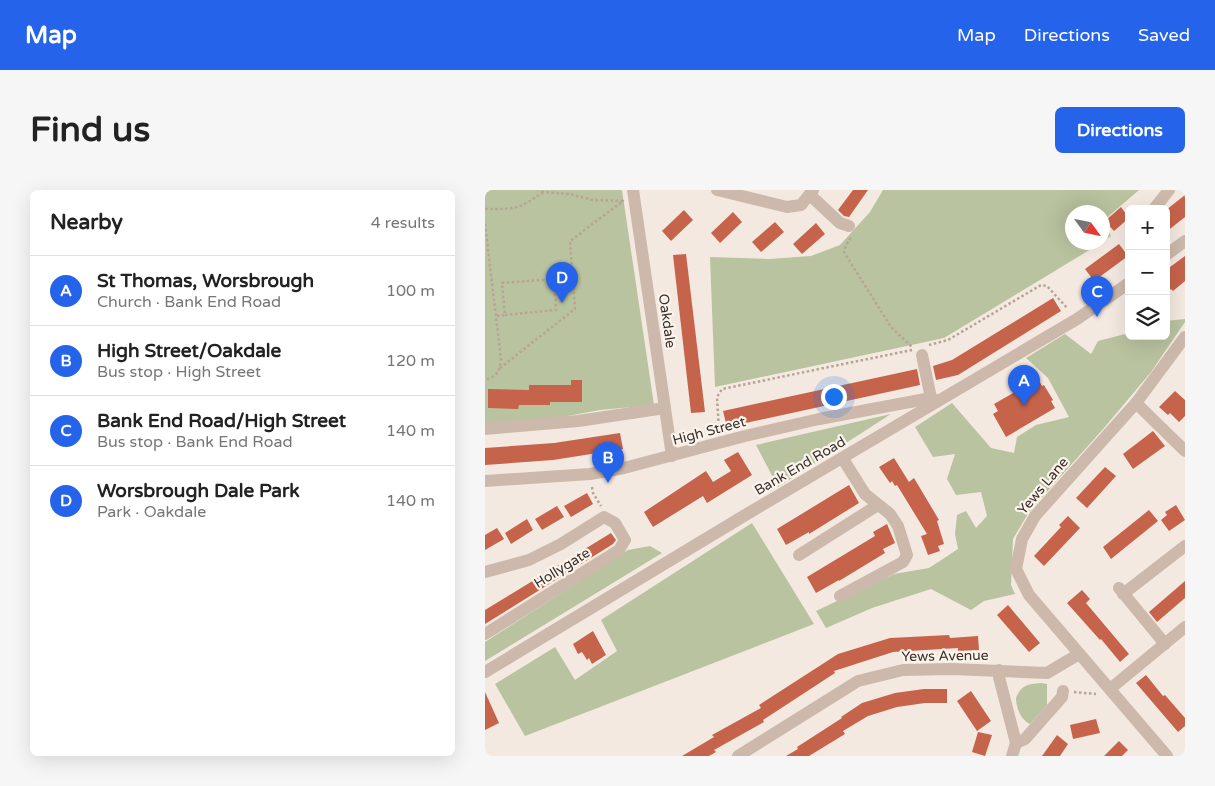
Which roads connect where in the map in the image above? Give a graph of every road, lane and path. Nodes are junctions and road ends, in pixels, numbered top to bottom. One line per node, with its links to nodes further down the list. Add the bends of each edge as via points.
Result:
1 (633, 190): 24 (street, Oakdale)
2 (717, 190): 5 (street, via 787,208 801,205)
3 (1169, 190): 6 (street)
4 (541, 191): 7 (path, via 524,206); 12 (path, via 593,200 623,201 570,241)
5 (811, 193): 9 (street, via 840,223)
6 (1157, 205)
7 (485, 209)
8 (485, 224): 16 (path)
9 (849, 226): 19 (path, via 861,232 851,238 844,252 891,327)
10 (1185, 241): 11 (street)
11 (1170, 252)
12 (572, 271): 13 (path); 20 (path, via 575,309)
13 (554, 279): 15 (path, via 556,310); 15 (path, via 503,283)
14 (1125, 286): 17 (street, Bank End Road)
15 (505, 315): 16 (path)
16 (496, 316): 20 (path)
17 (1077, 319): 19 (path, via 1047,286 1041,285 948,340); 22 (street, Bank End Road)
18 (1185, 337): 23 (street, Yews Lane)
19 (918, 352): 22 (street); 26 (path, via 722,389 717,397)
20 (500, 368): 21 (path, via 497,374)
21 (485, 380)
22 (934, 399): 26 (street, High Street, via 819,419); 29 (street, Bank End Road)
23 (1136, 403): 27 (street); 41 (street, Yews Lane, via 1035,516 1022,539 1016,569 1029,595)
24 (665, 408): 25 (street, via 578,422); 28 (street, Oakdale)
25 (485, 429)
26 (720, 443): 28 (street, High Street)
27 (1185, 451)
28 (672, 456): 30 (street, High Street)
29 (843, 459): 32 (street, via 865,494); 43 (street, Bank End Road)
30 (590, 474): 31 (street, High Street); 33 (path, via 593,493)
31 (485, 480)
32 (878, 505): 35 (street); 37 (street, via 898,526 907,555 903,562)
33 (605, 517): 36 (street, via 529,560); 39 (street, Hollygate, via 615,523 625,540 619,550)
34 (1185, 546): 40 (street, via 1121,591)
35 (799, 556)
36 (485, 572)
37 (839, 596)
38 (1185, 627): 40 (street)
39 (485, 634)
40 (1165, 644): 45 (street)
41 (1079, 654): 42 (street, Yews Avenue, via 1047,673); 45 (street, Yews Lane)
42 (999, 670): 46 (street); 47 (street, Yews Avenue, via 903,670 859,681)
43 (485, 672)
44 (1063, 691): 45 (path); 46 (street, via 1062,697 1025,739)
45 (1112, 692): 49 (street, Yews Lane)
46 (1016, 743): 48 (street)
47 (738, 756)
48 (1012, 756)
49 (1167, 756)

